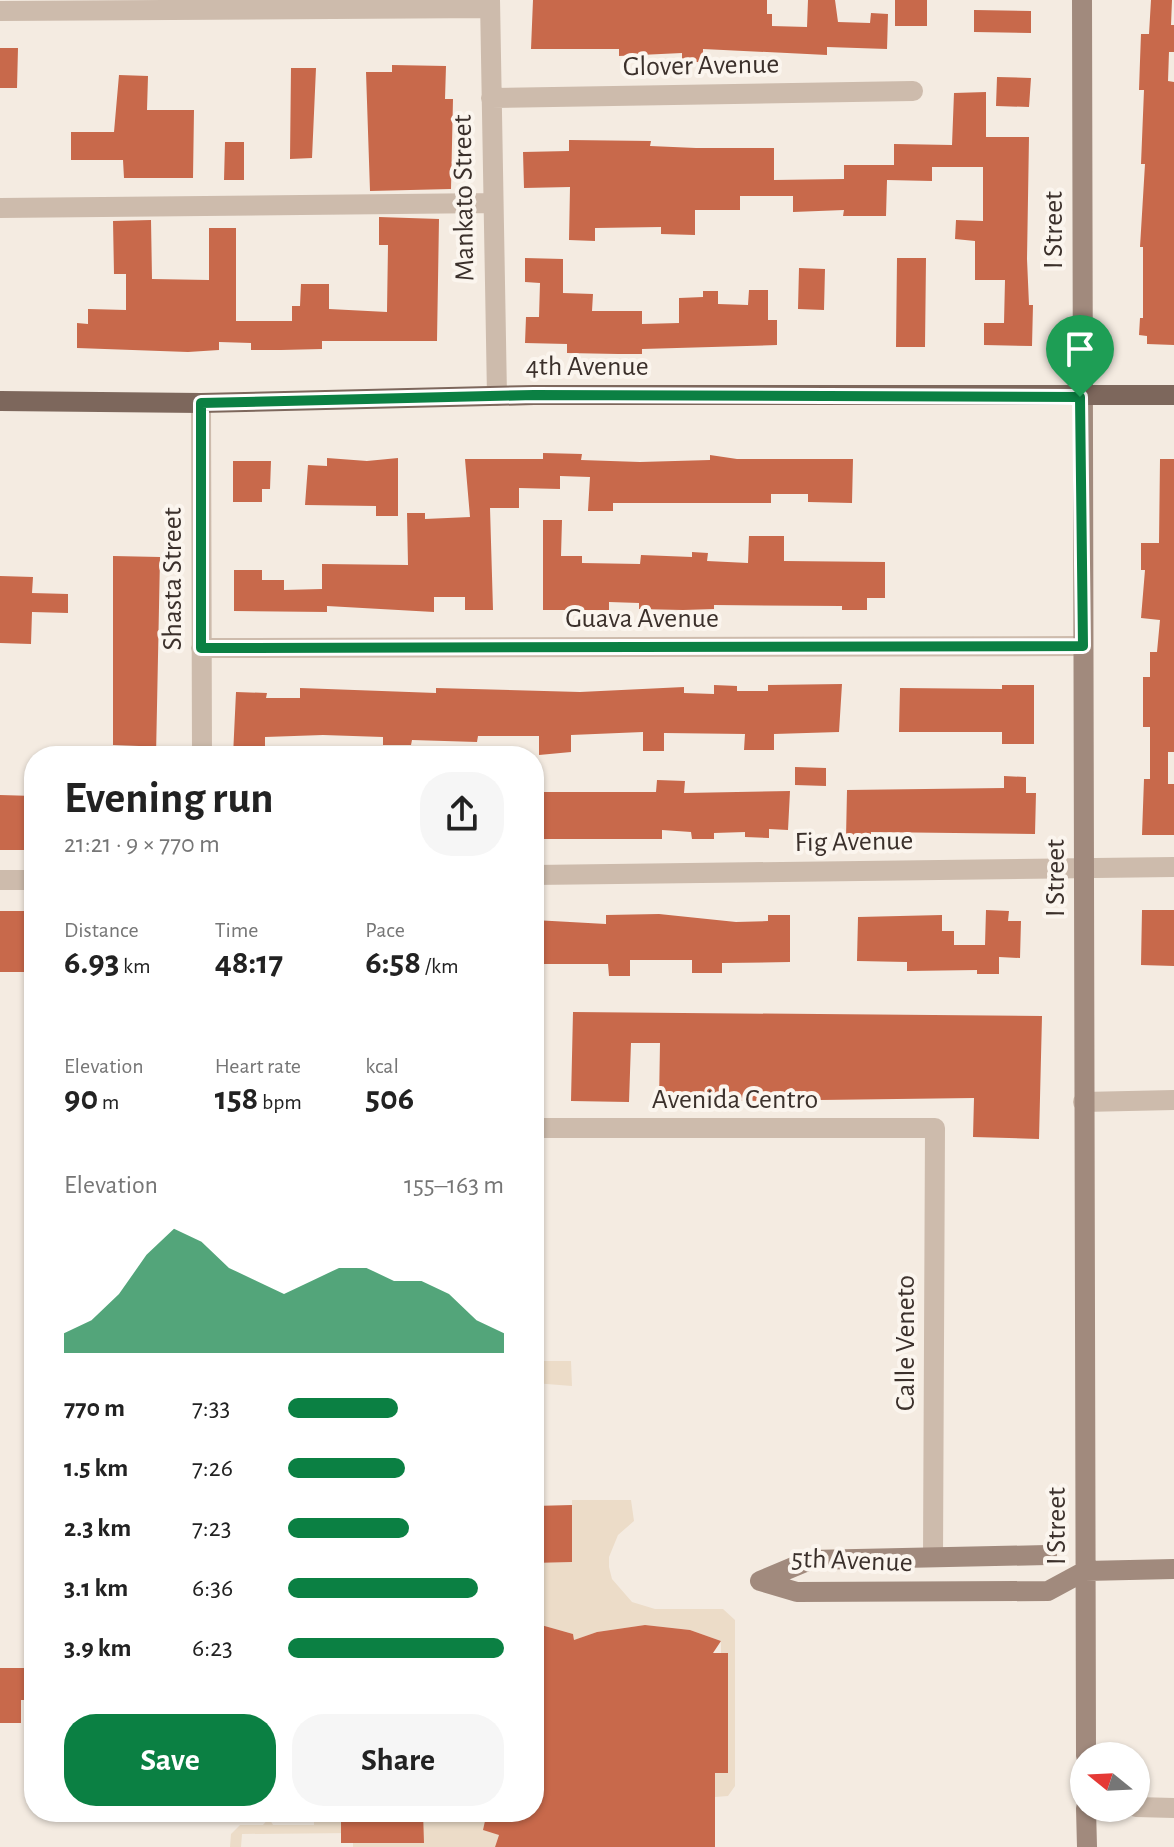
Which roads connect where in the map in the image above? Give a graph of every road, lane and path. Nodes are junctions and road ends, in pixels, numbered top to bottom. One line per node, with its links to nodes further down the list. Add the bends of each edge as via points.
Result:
1 (1082, 0): 10 (street, I Street)
2 (490, 4): 3 (street); 5 (street, Mankato Street)
3 (0, 11)
4 (913, 91): 5 (street, Glover Avenue)
5 (491, 98): 6 (street, Mankato Street)
6 (492, 203): 7 (street); 9 (street, Mankato Street)
7 (0, 208)
8 (1174, 395): 10 (main road, 4th Avenue)
9 (497, 396): 10 (main road, 4th Avenue); 12 (main road, 4th Avenue)
10 (1080, 397): 13 (street, I Street)
11 (0, 401): 12 (main road, 4th Avenue)
12 (201, 403): 14 (street, Shasta Street)
13 (1083, 646): 14 (street, Guava Avenue); 17 (street, I Street)
14 (201, 648): 15 (street, Shasta Street)
15 (202, 746)
16 (1174, 867): 17 (street, Fig Avenue)
17 (1084, 869): 18 (street, Fig Avenue); 22 (street, I Street)
18 (544, 875)
19 (0, 880): 20 (street)
20 (24, 880)
21 (1174, 1100): 22 (street)
22 (1083, 1102): 27 (street, I Street)
23 (544, 1128): 24 (street, Avenida Centro)
24 (935, 1128): 25 (street, Calle Veneto)
25 (933, 1557): 27 (street, 5th Avenue, via 1050,1556); 27 (street, 5th Avenue, via 810,1560 760,1581 797,1592 1048,1591)
26 (1174, 1569): 27 (street, 5th Avenue)
27 (1085, 1571): 28 (street, I Street)
28 (1086, 1742)
29 (1150, 1807): 30 (street)
30 (1174, 1808)
31 (1086, 1822): 32 (street)
32 (1087, 1847)

